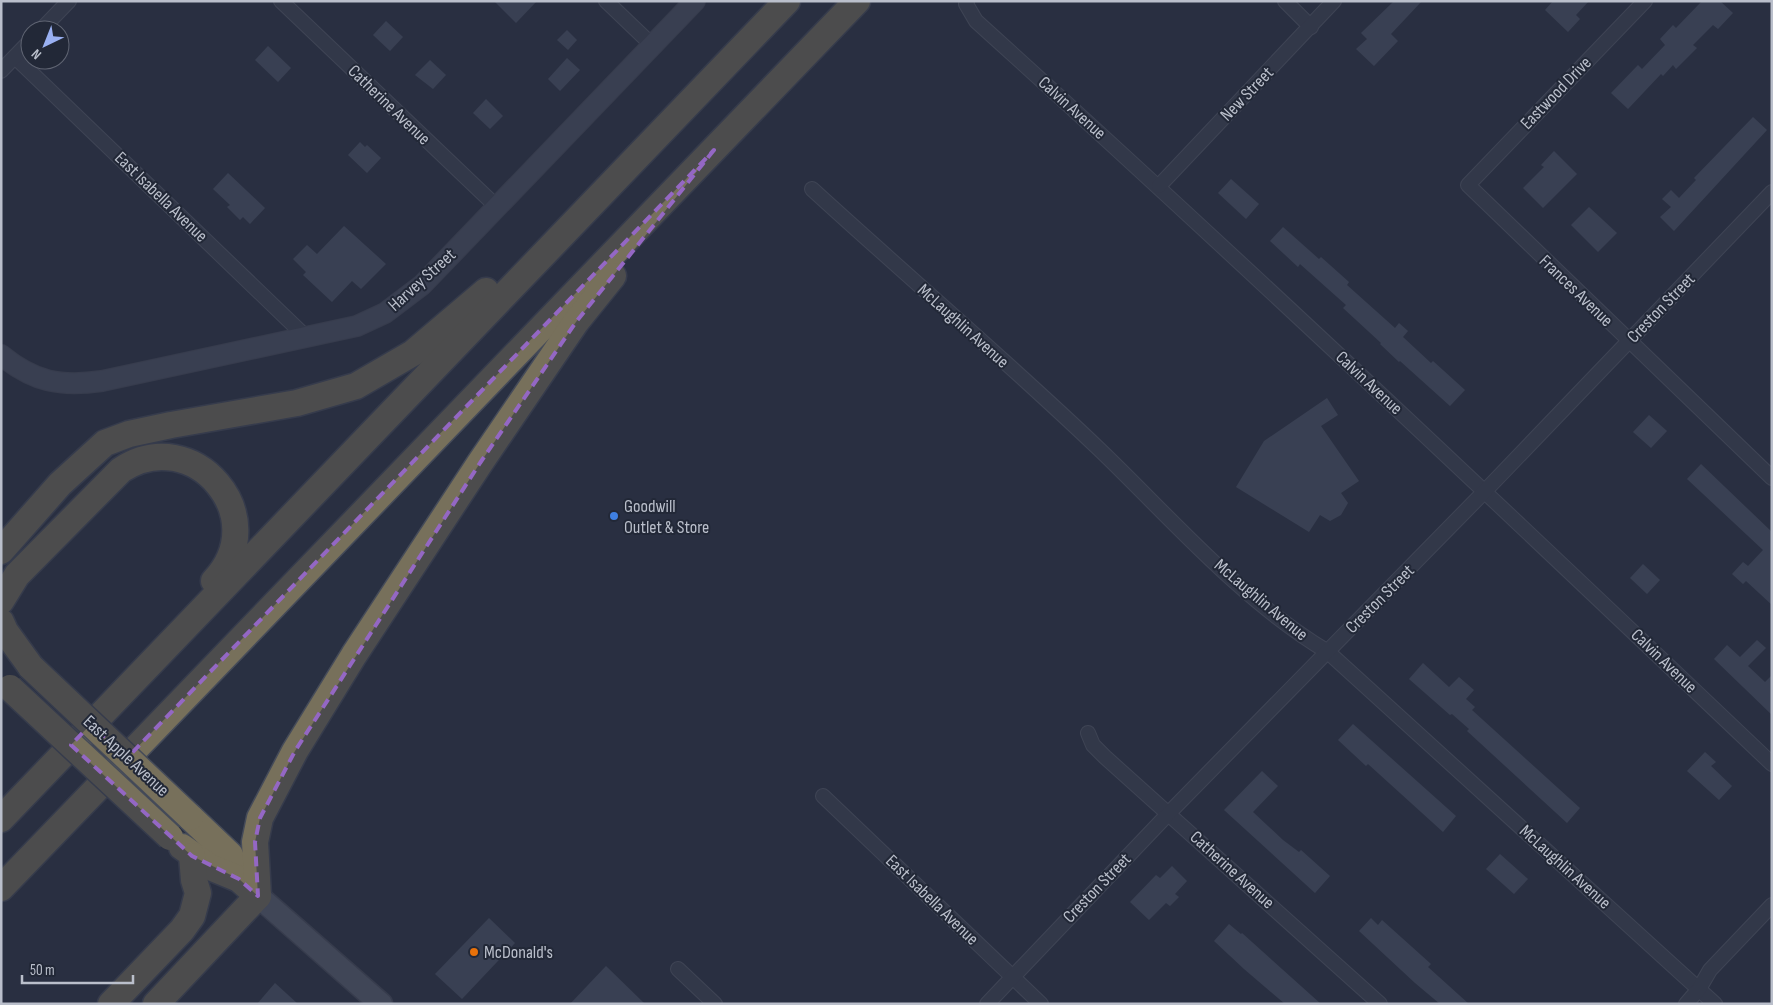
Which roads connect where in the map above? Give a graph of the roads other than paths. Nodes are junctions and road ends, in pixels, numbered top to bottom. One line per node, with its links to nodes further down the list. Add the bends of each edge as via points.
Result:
1 (69, 1): 11 (street)
2 (281, 1): 23 (street, Catherine Avenue)
3 (606, 1): 13 (street)
4 (695, 1): 13 (street, Harvey Street)
5 (787, 1): 17 (highway)
6 (857, 1): 18 (highway)
7 (1285, 1): 12 (street)
8 (1334, 1): 12 (street, New Street)
9 (1645, 1): 19 (street, Eastwood Drive)
10 (967, 2): 20 (street, Calvin Avenue, via 976,21)
11 (51, 20)
12 (1311, 27): 20 (street, New Street)
13 (652, 45): 23 (street, Harvey Street)
14 (20, 52): 15 (street)
15 (15, 57): 16 (street); 24 (street, East Isabella Avenue)
16 (1, 71)
17 (678, 115): 29 (highway, via 612,167 475,301 413,353 356,386 297,403 171,425 105,442 60,484); 36 (highway)
18 (714, 150): 40 (highway); 46 (highway, via 576,322 354,655 294,751 260,818 255,842)
19 (1468, 185): 25 (street, Frances Avenue)
20 (1159, 186): 28 (street, Calvin Avenue)
21 (812, 189): 33 (street, McLaughlin Avenue, via 1098,448 1215,562 1297,633)
22 (1772, 192): 25 (street, Creston Street)
23 (498, 208): 24 (street, Harvey Street, via 422,285 385,313 357,326)
24 (307, 338): 26 (street, Harvey Street, via 74,385 54,383 20,369)
25 (1629, 342): 27 (street, Frances Avenue); 28 (street, Creston Street)
26 (1, 355)
27 (1772, 478)
28 (1485, 491): 33 (street, Creston Street); 38 (street, Calvin Avenue)
29 (1, 551)
30 (1, 601): 36 (highway, via 17,575 129,464 142,458 177,459 198,465 223,490 234,514 235,538 230,557 222,572 155,642)
31 (1, 622): 34 (highway)
32 (1, 642): 34 (highway, East Apple Avenue)
33 (1328, 652): 41 (street, Creston Street); 51 (street, McLaughlin Avenue)
34 (31, 667): 44 (highway, East Apple Avenue, bridge, via 230,855)
35 (5, 684): 43 (highway, East Apple Avenue, bridge)
36 (118, 696): 42 (highway)
37 (1088, 732): 41 (street, Catherine Avenue, via 1093,745)
38 (1772, 764)
39 (823, 796): 50 (street, East Isabella Avenue)
40 (75, 812): 45 (highway); 47 (highway, via 55,849)
41 (1169, 813): 50 (street, Creston Street); 58 (street, Catherine Avenue)
42 (1, 819)
43 (192, 856): 44 (highway, East Apple Avenue); 52 (highway, via 198,893 192,916)
44 (240, 878): 46 (highway, East Apple Avenue)
45 (1, 888)
46 (258, 896): 53 (highway); 54 (main road, East Apple Avenue)
47 (1, 906)
48 (1772, 906): 51 (street, via 1710,970)
49 (678, 969): 55 (street)
50 (1011, 977): 56 (street, Creston Street); 57 (street, East Isabella Avenue)
51 (1699, 989): 59 (street); 60 (street, McLaughlin Avenue)
52 (111, 1004)
53 (156, 1004)
54 (381, 1004)
55 (715, 1004)
56 (987, 1004)
57 (1041, 1004)
58 (1380, 1004)
59 (1686, 1004)
60 (1715, 1004)

